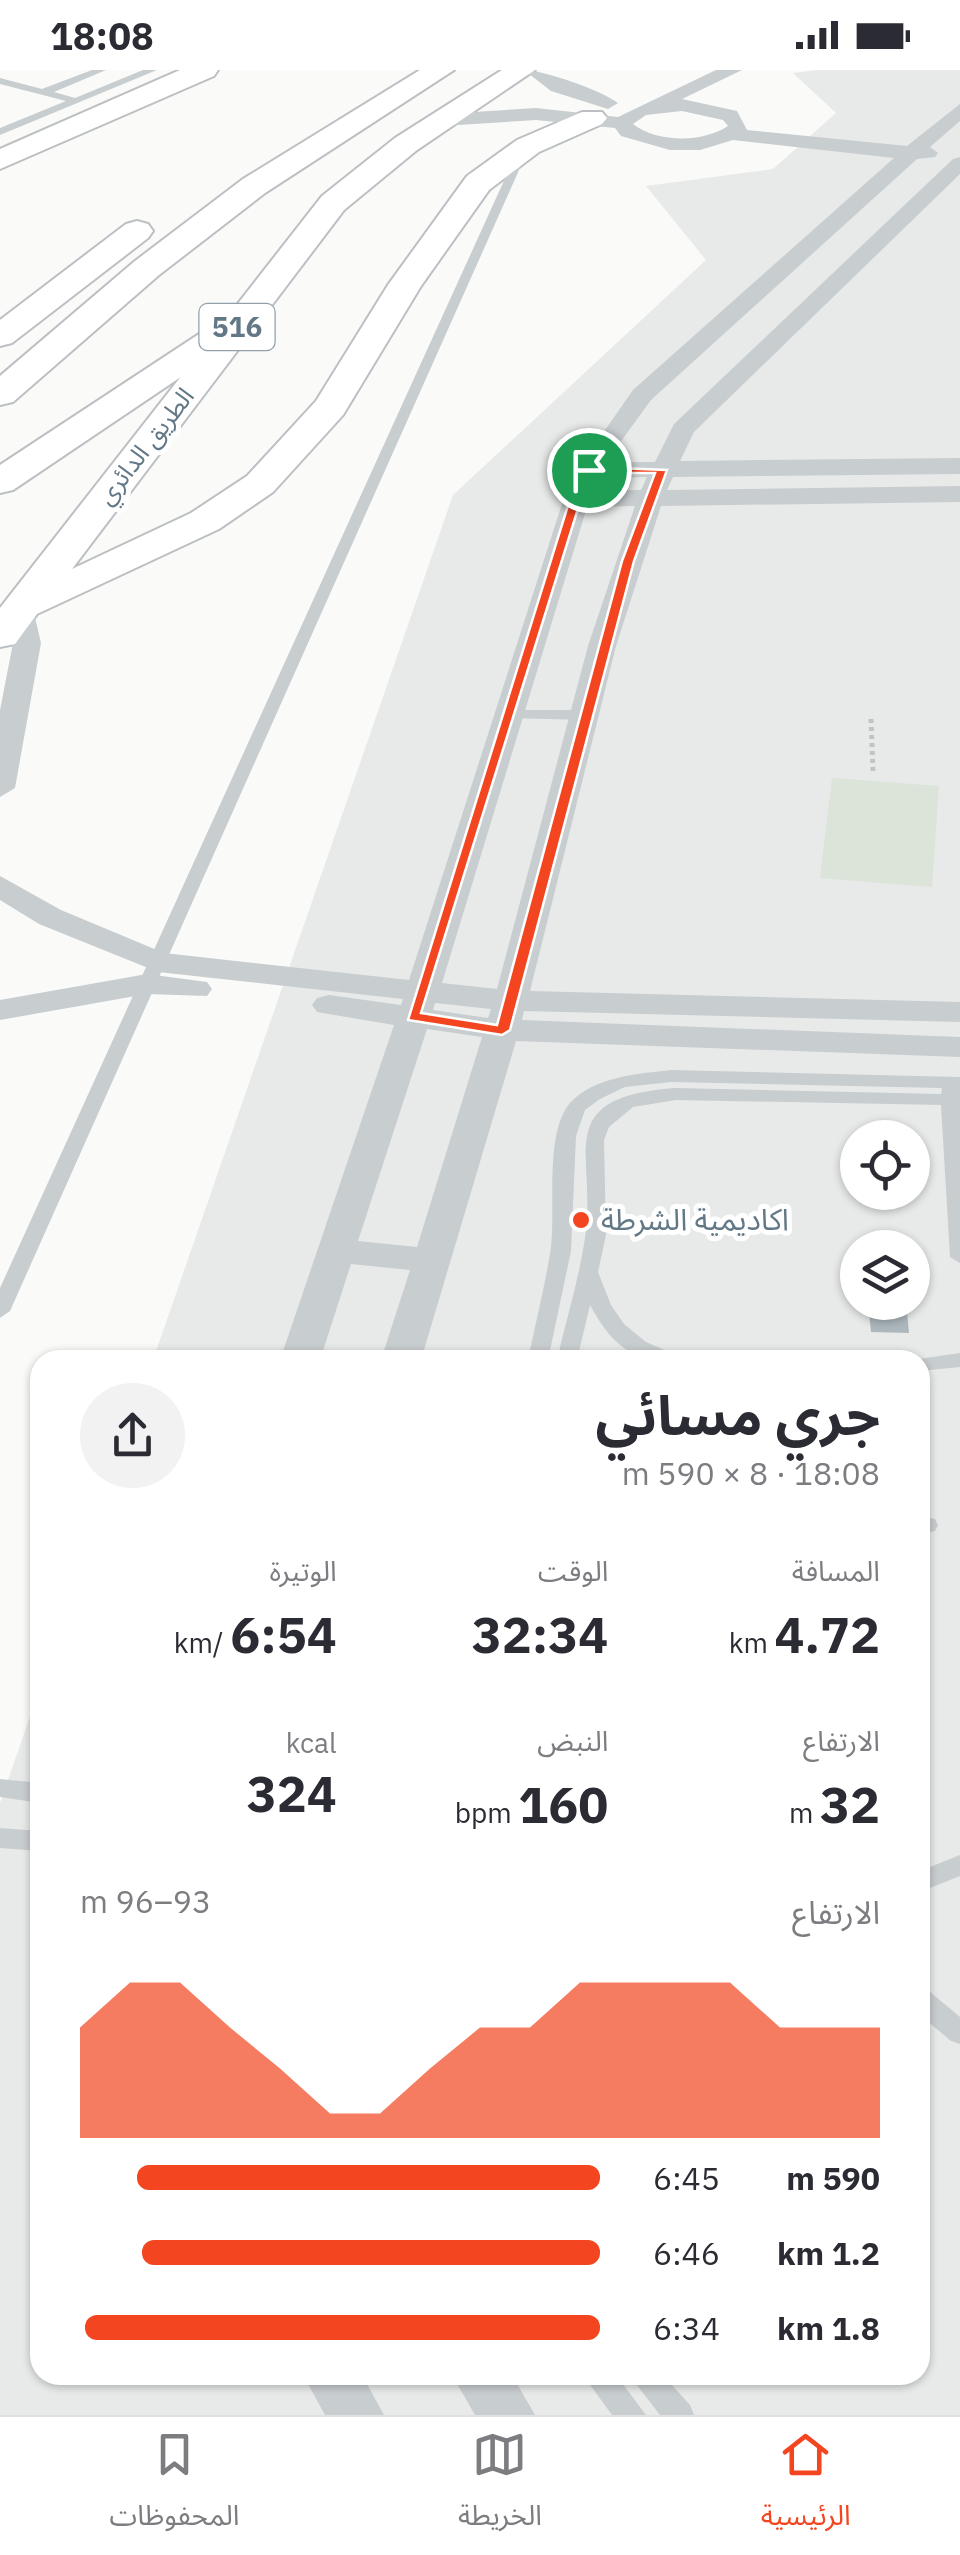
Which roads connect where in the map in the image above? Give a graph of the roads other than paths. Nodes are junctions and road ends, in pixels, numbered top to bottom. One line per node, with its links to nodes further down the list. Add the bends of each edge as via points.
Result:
1 (101, 70): 11 (lane)
2 (152, 70): 12 (lane)
3 (204, 70): 22 (highway)
4 (388, 70): 24 (highway)
5 (440, 70): 28 (highway, via 254,186)
6 (521, 70): 16 (highway, الطريق الدائري / 516)
7 (534, 70): 14 (street, via 574,94)
8 (732, 70): 14 (street)
9 (756, 71): 13 (street, via 706,96)
10 (0, 81): 11 (lane)
11 (44, 92): 12 (lane)
12 (76, 101): 18 (lane)
13 (700, 106): 14 (street); 19 (street, via 738,121)
14 (644, 109): 17 (street)
15 (960, 110): 21 (street)
16 (442, 120): 17 (street, via 517,114); 26 (highway, الطريق الدائري / 516, via 333,203)
17 (607, 121): 19 (street, via 668,144); 20 (highway)
18 (0, 132)
19 (732, 134): 21 (street)
20 (523, 150): 36 (highway, via 478,184 454,214 330,407 260,484 205,521); 41 (lane)
21 (910, 156): 23 (street); 30 (street, via 642,395)
22 (0, 160)
23 (959, 164): 31 (street, via 683,429)
24 (222, 172)
25 (160, 215): 27 (highway)
26 (243, 320): 32 (highway, 516); 36 (highway, الطريق الدائري / 516)
27 (0, 336)
28 (0, 394)
29 (960, 466): 31 (street)
30 (589, 470): 31 (street); 34 (street)
31 (662, 470): 35 (street)
32 (0, 482)
33 (960, 494): 35 (street)
34 (576, 499): 35 (street); 37 (street)
35 (650, 499): 38 (street)
36 (14, 616): 39 (street, via 27,643)
37 (510, 714): 38 (lane); 42 (street)
38 (588, 716): 45 (street)
39 (0, 788)
40 (0, 886): 41 (street)
41 (152, 973): 42 (street); 43 (street); 52 (lane)
42 (418, 1003): 45 (street); 48 (street)
43 (0, 1010)
44 (960, 1012): 45 (street)
45 (506, 1016): 46 (street); 50 (street)
46 (960, 1048)
47 (955, 1092): 49 (lane); 51 (lane, via 676,1094 620,1105 594,1140 596,1235); 55 (lane, via 671,1076 621,1082 592,1095 578,1107 566,1136 561,1251)
48 (336, 1250): 50 (street); 53 (street)
49 (960, 1257)
50 (431, 1262): 54 (street)
51 (588, 1272): 56 (lane); 57 (lane, via 609,1323)
52 (0, 1312)
53 (303, 1350)
54 (404, 1350)
55 (540, 1350)
56 (569, 1350)
57 (647, 1350)
58 (960, 1360): 59 (lane)
59 (930, 1363)
60 (0, 1788): 61 (lane)
61 (30, 1792)
62 (0, 1838): 63 (lane)
63 (30, 1840)
64 (960, 1865): 65 (lane)
65 (930, 1878)
66 (930, 2008): 67 (lane)
67 (960, 2033)
68 (337, 2385): 72 (street)
69 (487, 2385): 73 (street)
70 (606, 2385): 74 (lane)
71 (652, 2385): 75 (lane)
72 (356, 2415)
73 (507, 2415)
74 (632, 2415)
75 (678, 2415)

